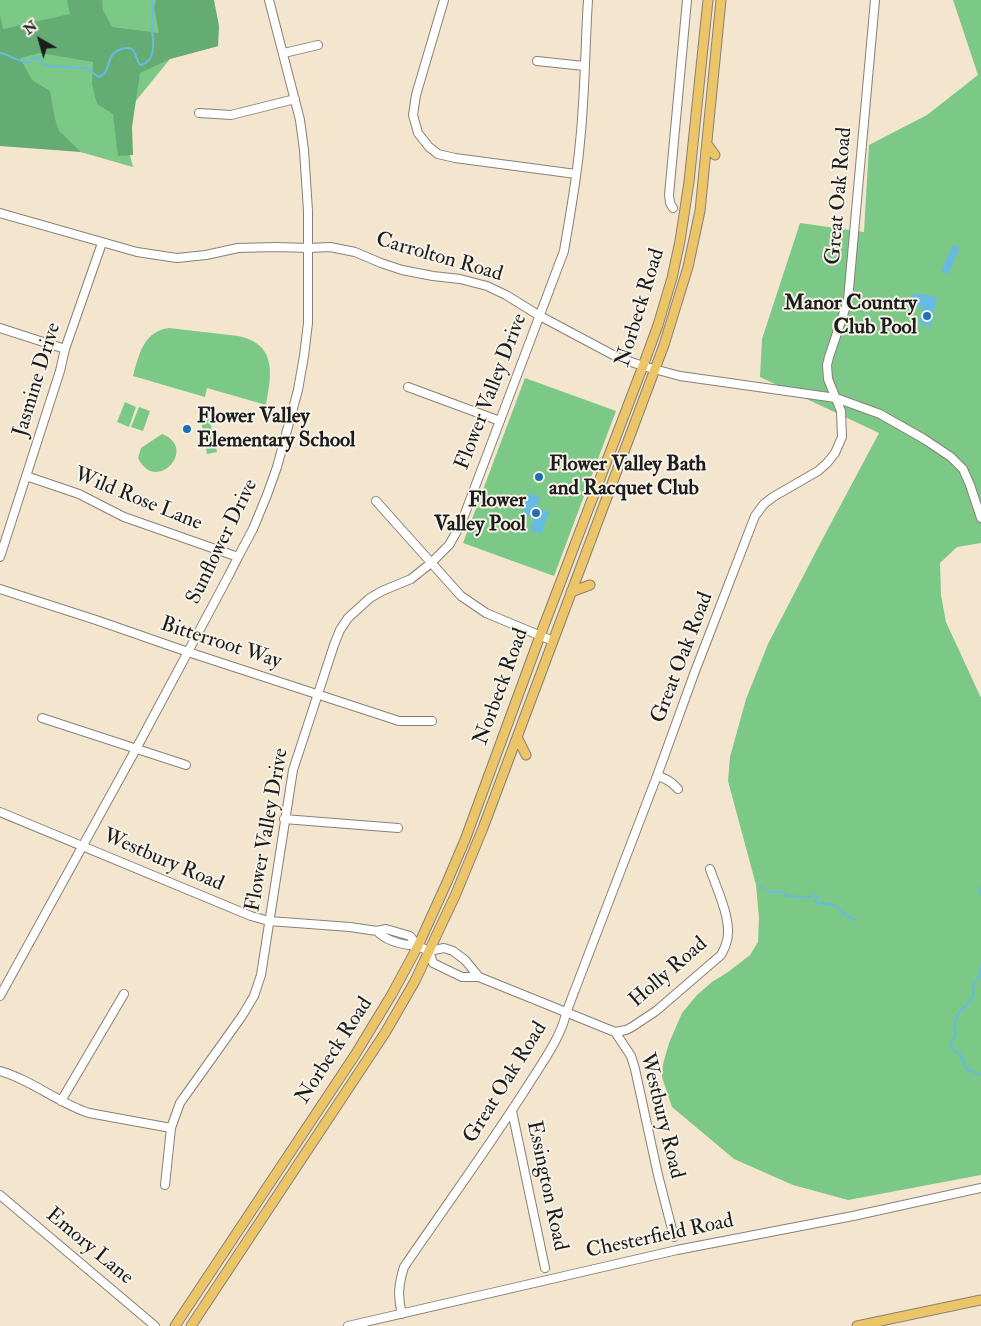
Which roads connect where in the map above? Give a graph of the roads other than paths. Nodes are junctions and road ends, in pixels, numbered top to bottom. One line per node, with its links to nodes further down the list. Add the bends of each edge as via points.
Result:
1 (269, 0): 9 (street, Sunflower Drive)
2 (444, 0): 16 (street, via 416,95 413,115 418,133 438,154)
3 (588, 0): 11 (street, Flower Valley Drive)
4 (687, 0): 17 (street, via 669,195)
5 (708, 0): 24 (main road, Norbeck Road, via 680,241 672,278)
6 (721, 0): 14 (main road, Norbeck Road)
7 (875, 0): 27 (street, Great Oak Road, via 848,300 827,365 828,379)
8 (318, 45): 9 (street)
9 (284, 54): 12 (street, Sunflower Drive)
10 (537, 61): 11 (street)
11 (584, 66): 16 (street, Flower Valley Drive)
12 (295, 99): 13 (street, via 232,115); 20 (street, Sunflower Drive, via 304,150)
13 (199, 114)
14 (707, 144): 15 (main road); 25 (main road, Norbeck Road, via 700,210 688,267)
15 (715, 155)
16 (576, 174): 21 (street, Flower Valley Drive, via 564,251)
17 (673, 208)
18 (0, 213): 19 (street, Carrolton Road)
19 (102, 243): 20 (street, Carrolton Road, via 177,258 238,248); 23 (street, Jasmine Drive)
20 (309, 248): 21 (street, Carrolton Road, via 342,249 402,270 487,286); 33 (street, Sunflower Drive, via 308,323 298,390 267,495)
21 (540, 316): 24 (street, Carrolton Road); 28 (street, Flower Valley Drive)
22 (0, 328): 23 (street)
23 (65, 349): 29 (street, Jasmine Drive)
24 (643, 366): 25 (street, Carrolton Road); 38 (main road, Norbeck Road)
25 (655, 369): 27 (street, Carrolton Road, via 680,376); 37 (main road, Norbeck Road)
26 (408, 387): 28 (street)
27 (836, 398): 31 (street, Carrolton Road, via 880,414 951,457 963,469); 48 (street, Great Oak Road, via 841,411 842,437 835,453 818,470 773,496 755,516 748,530)
28 (500, 421): 34 (street, Flower Valley Drive, via 461,524 449,544)
29 (26, 476): 32 (street, Jasmine Drive); 33 (street, Wild Rose Lane, via 79,494 124,517)
30 (376, 501): 34 (street)
31 (981, 518)
32 (0, 556)
33 (238, 557): 40 (street, Sunflower Drive)
34 (431, 563): 38 (street, via 461,596 486,612); 41 (street, Flower Valley Drive, via 411,579 382,590 348,618 340,630)
35 (590, 585): 37 (main road)
36 (0, 589): 40 (street, Bitterroot Way)
37 (571, 592): 39 (main road, Norbeck Road)
38 (540, 636): 39 (street); 56 (main road, Norbeck Road, via 464,840)
39 (553, 641): 44 (main road, Norbeck Road)
40 (188, 652): 41 (street, Bitterroot Way); 45 (street, Sunflower Drive)
41 (317, 694): 43 (street, Bitterroot Way, via 399,721); 51 (street, Flower Valley Drive, via 293,770)
42 (42, 718): 45 (street)
43 (432, 721)
44 (517, 737): 46 (main road); 57 (main road, Norbeck Road, via 483,828)
45 (136, 749): 47 (street); 53 (street, Sunflower Drive)
46 (526, 755)
47 (186, 765)
48 (657, 776): 49 (street); 61 (street, Great Oak Road)
49 (678, 789)
50 (0, 812): 53 (street, Westbury Road)
51 (284, 819): 52 (street); 55 (street, Flower Valley Drive)
52 (398, 828)
53 (82, 846): 55 (street, Westbury Road); 60 (street, Sunflower Drive)
54 (710, 869): 62 (street, Holly Road, via 727,918 729,934 721,954 656,1010 632,1027)
55 (269, 922): 56 (street, Westbury Road, via 376,931 386,929 410,936); 66 (street, Flower Valley Drive, via 261,975 254,996 185,1094)
56 (418, 946): 57 (street, Westbury Road); 75 (main road, Norbeck Road, via 355,1055)
57 (429, 951): 58 (street, Westbury Road, via 433,962 462,976); 58 (street, Westbury Road, via 444,948 453,951); 76 (main road, Norbeck Road, via 385,1033)
58 (479, 977): 61 (street, Westbury Road)
59 (124, 994): 64 (street)
60 (0, 996)
61 (566, 1013): 62 (street, Westbury Road); 65 (street, Great Oak Road, via 549,1052)
62 (615, 1032): 70 (street, Westbury Road, via 631,1056 635,1069)
63 (0, 1072): 64 (street)
64 (61, 1101): 66 (street, via 89,1114)
65 (512, 1111): 71 (street, Essington Road); 73 (street, Great Oak Road, via 404,1266 399,1285)
66 (171, 1128): 67 (street, Flower Valley Drive)
67 (165, 1185)
68 (981, 1188): 73 (street, Chesterfield Road, via 677,1250)
69 (0, 1195): 74 (street, Emory Lane)
70 (674, 1238)
71 (545, 1268)
72 (981, 1300): 78 (main road)
73 (402, 1314): 77 (street, Chesterfield Road)
74 (155, 1326)
75 (175, 1326)
76 (191, 1326)
77 (348, 1326)
78 (857, 1326)

